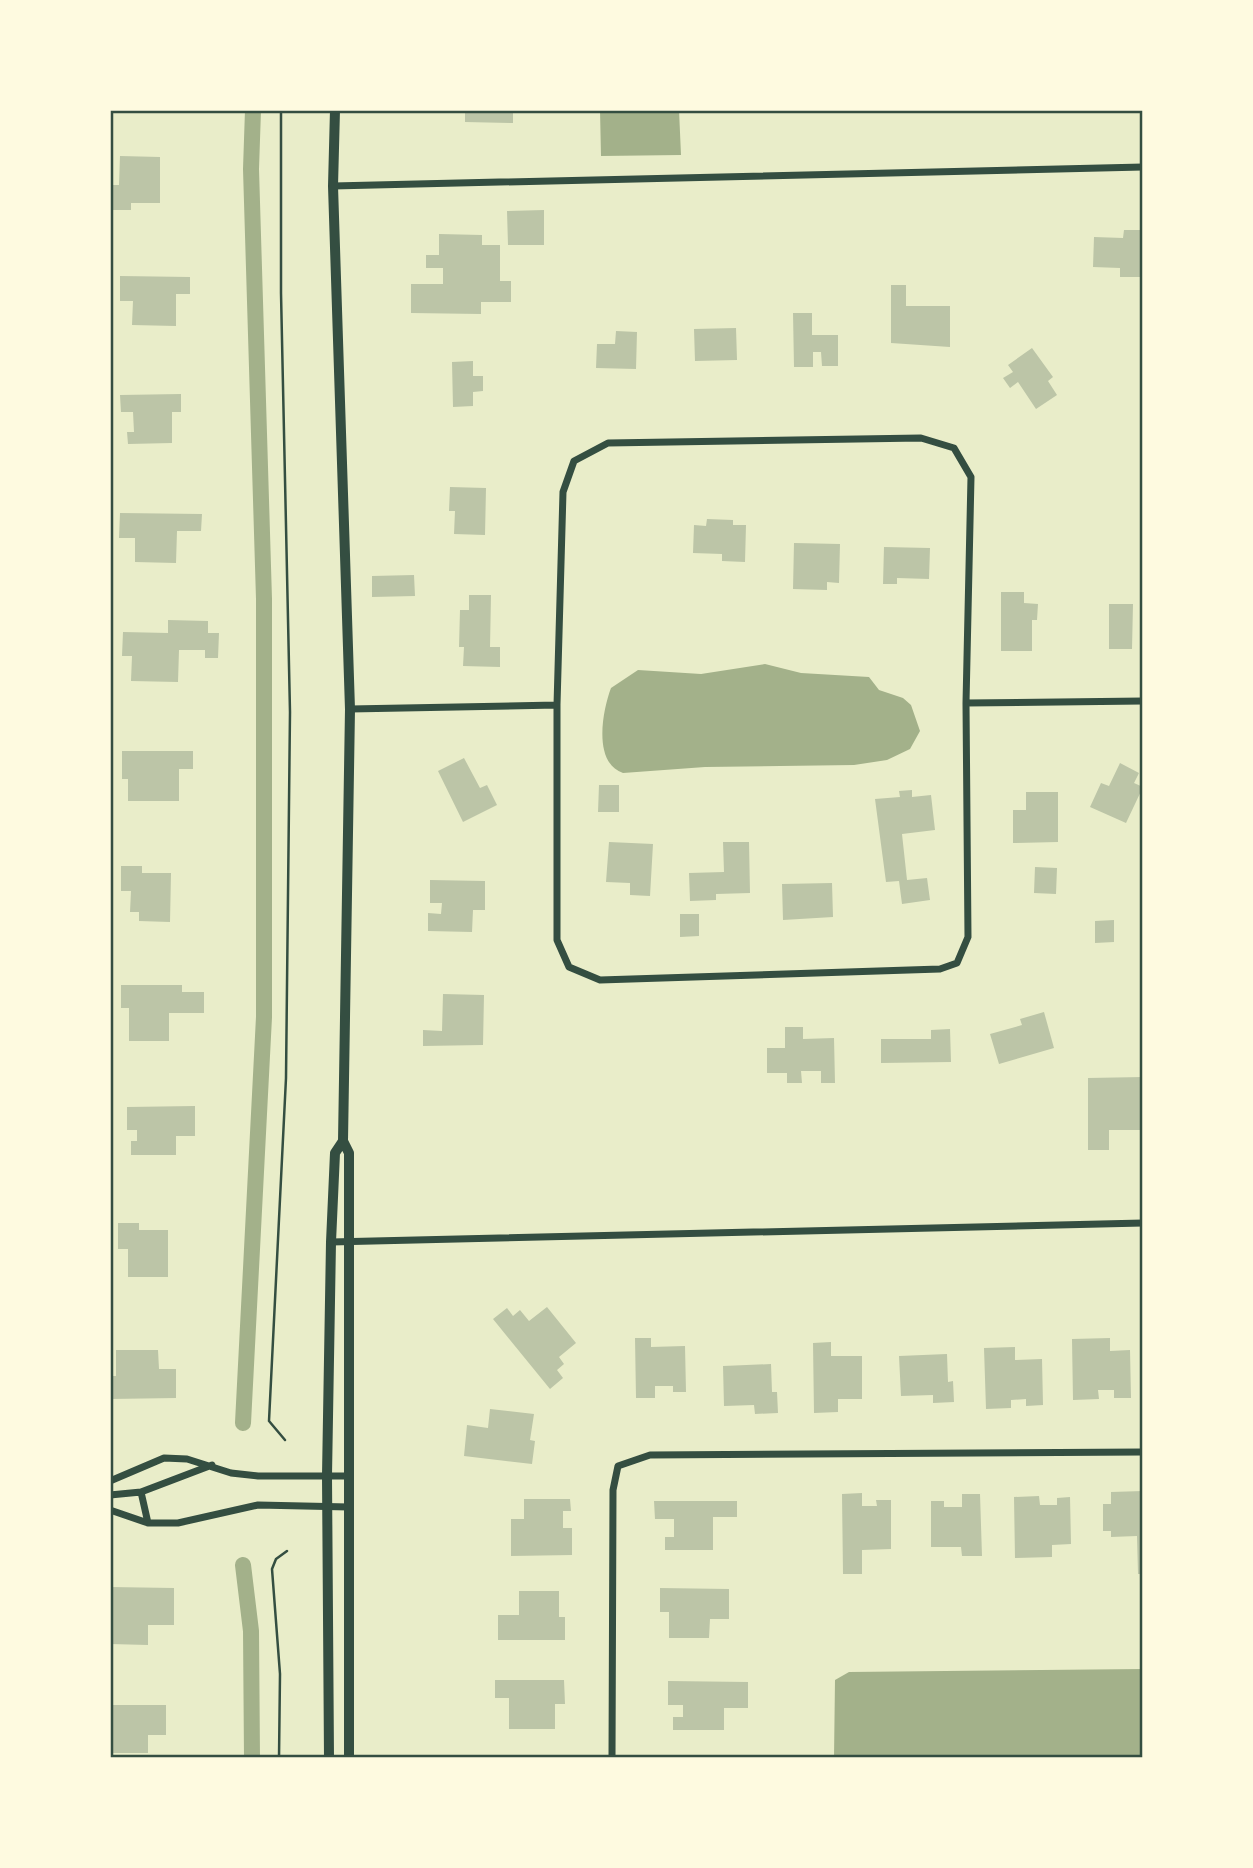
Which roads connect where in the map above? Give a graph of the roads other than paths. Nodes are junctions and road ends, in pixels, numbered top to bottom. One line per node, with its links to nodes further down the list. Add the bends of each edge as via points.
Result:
1 (335, 110): 3 (street)
2 (1143, 167): 3 (street)
3 (333, 186): 7 (street)
4 (1143, 701): 5 (street)
5 (966, 703): 6 (street, via 971,477 954,448 921,438 608,443 574,461 564,492); 6 (street, via 968,937 957,963 940,969 600,980 569,967 557,940)
6 (557, 705): 7 (street)
7 (350, 709): 8 (street)
8 (344, 1141): 10 (street, via 335,1153); 11 (street, via 349,1153)
9 (1143, 1223): 11 (street)
10 (331, 1242): 11 (street); 14 (street)
11 (350, 1242): 15 (street)
12 (1143, 1452): 25 (street, via 650,1455 618,1466 612,1490)
13 (213, 1465): 14 (street, via 258,1476); 16 (street, via 164,1458); 17 (street)
14 (327, 1476): 15 (street); 19 (street)
15 (351, 1476): 20 (street)
16 (110, 1481)
17 (141, 1492): 18 (street); 22 (street)
18 (110, 1495)
19 (327, 1507): 20 (street); 22 (street, via 258,1505 178,1524); 23 (street)
20 (349, 1507): 24 (street)
21 (110, 1510): 22 (street)
22 (148, 1524)
23 (329, 1758)
24 (349, 1758)
25 (612, 1758)

